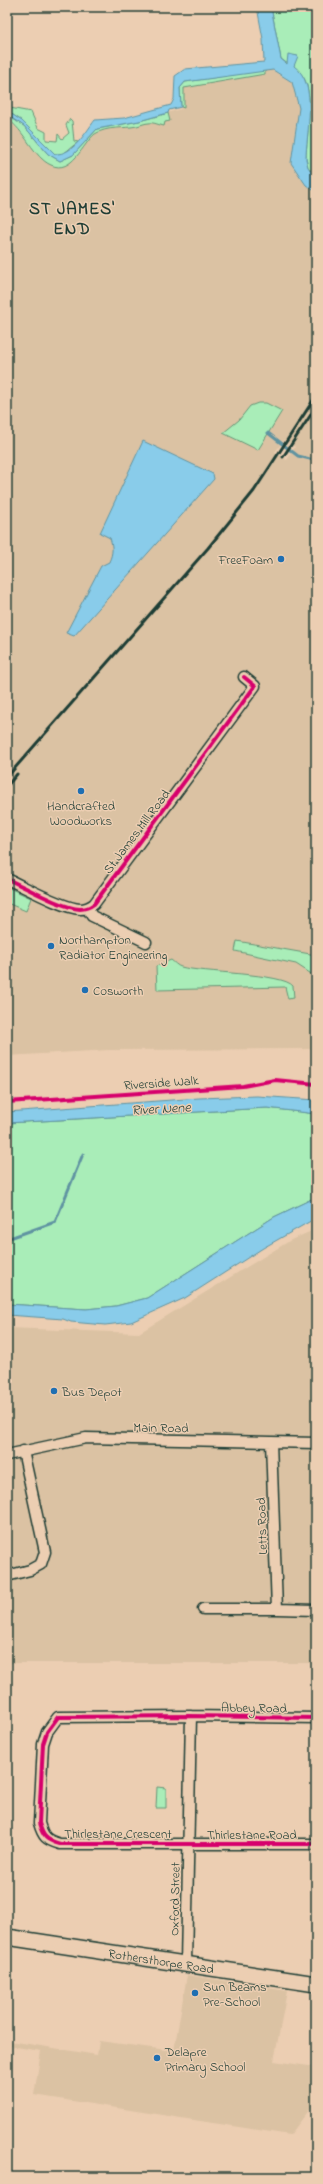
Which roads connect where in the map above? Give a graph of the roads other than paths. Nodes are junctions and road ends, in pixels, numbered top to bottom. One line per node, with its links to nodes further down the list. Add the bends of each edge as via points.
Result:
1 (244, 677): 3 (street, St James Mill Road, via 255,686 125,864 94,904)
2 (7, 879): 3 (street, via 63,904 79,909)
3 (87, 908): 4 (street, via 92,916)
4 (146, 942)
5 (271, 1442): 6 (street, Main Road); 7 (street, Main Road, via 86,1438); 11 (street, Letts Road)
6 (316, 1443)
7 (23, 1451): 8 (street, Main Road); 9 (street, via 45,1552 41,1564)
8 (7, 1455)
9 (7, 1576)
10 (203, 1609): 11 (street)
11 (277, 1609): 12 (street)
12 (316, 1610)
13 (191, 1716): 14 (street, Abbey Road); 15 (street, Oxford Street); 15 (street, Thirlestane Crescent, via 58,1717 47,1732 43,1744 40,1823 42,1835 48,1841 60,1844)
14 (316, 1718)
15 (189, 1844): 16 (street, Thirlestane Road); 18 (street, Oxford Street)
16 (316, 1844)
17 (7, 1937): 18 (street, Rothersthorpe Road)
18 (186, 1963): 19 (street, Rothersthorpe Road)
19 (316, 1984)

